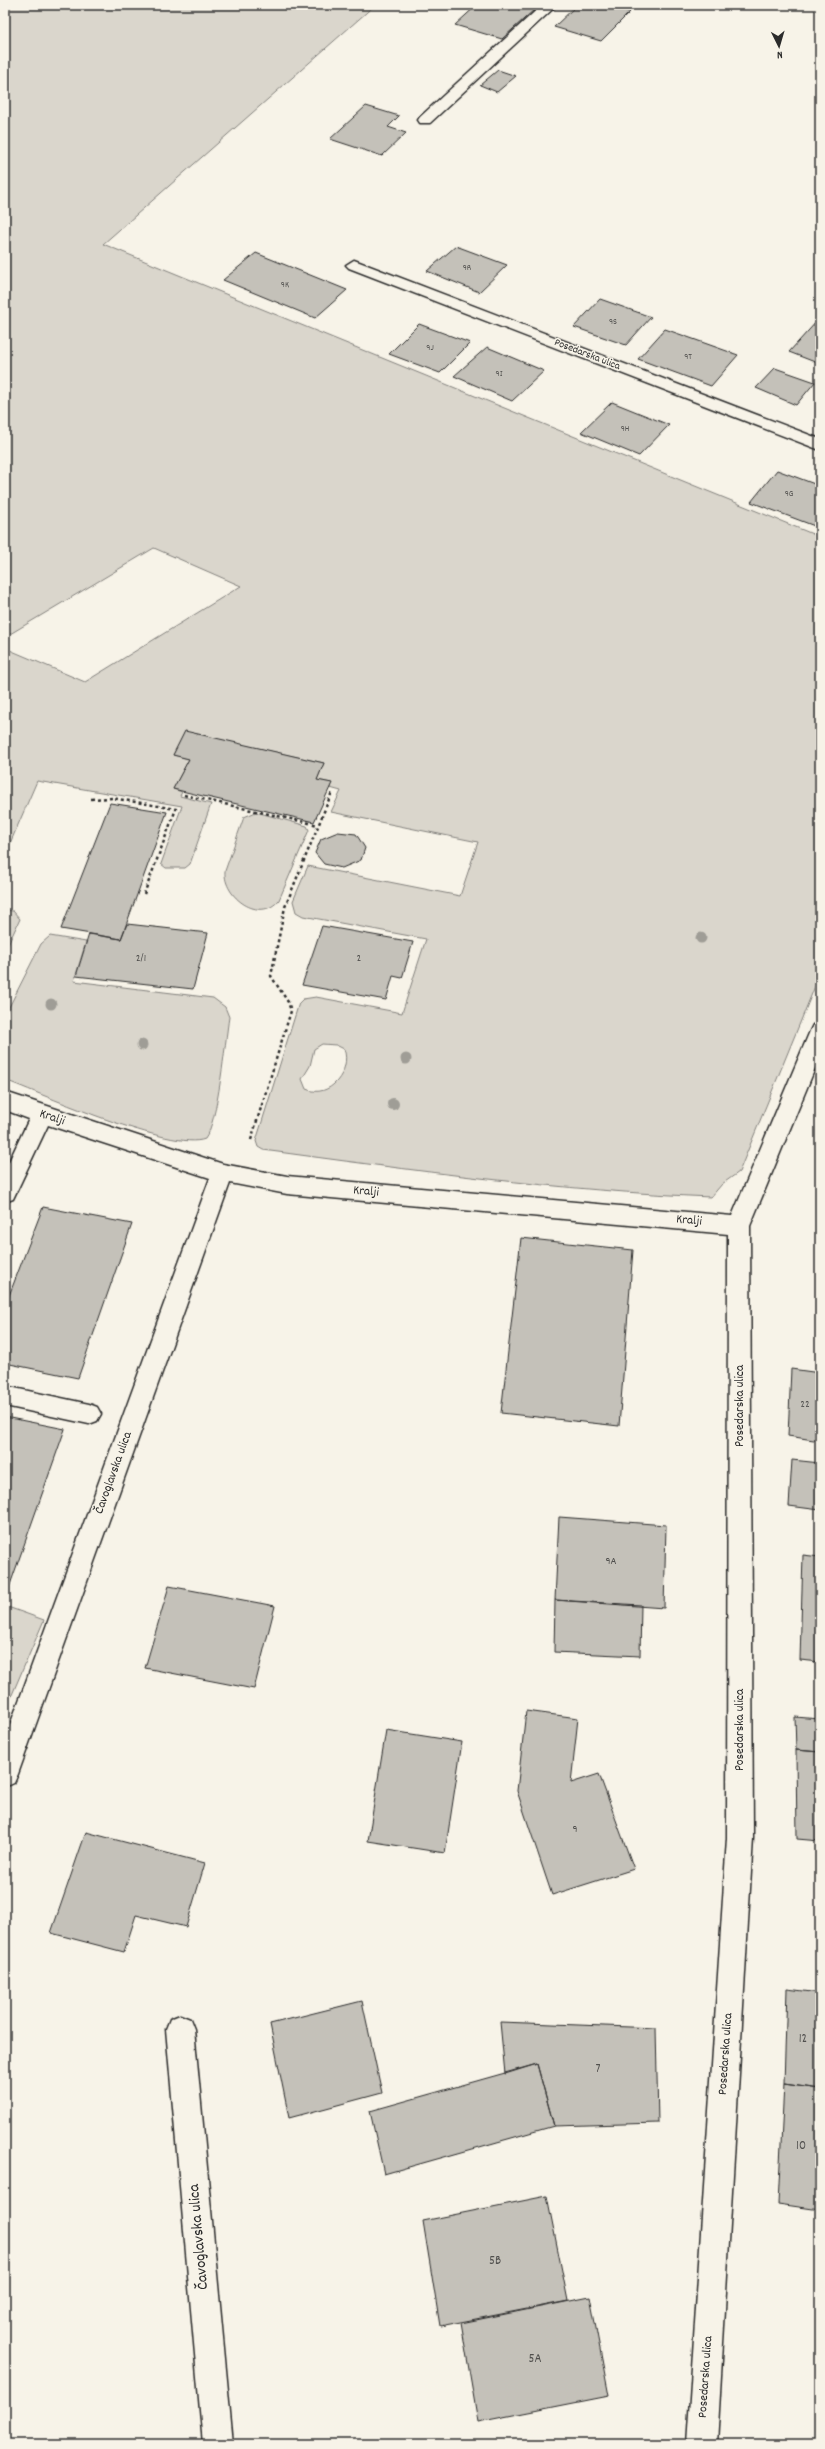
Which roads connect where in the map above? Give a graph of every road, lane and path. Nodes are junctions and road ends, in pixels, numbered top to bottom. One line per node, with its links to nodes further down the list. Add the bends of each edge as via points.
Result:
1 (550, 5): 2 (street)
2 (425, 120)
3 (354, 265): 4 (street, Posedarska ulica)
4 (820, 445)
5 (332, 792): 8 (path)
6 (184, 795): 8 (path)
7 (92, 799): 9 (path, via 112,798 176,808)
8 (318, 825): 13 (path, via 285,907 282,921 271,976 273,984 291,1005 291,1011)
9 (144, 894)
10 (820, 1031): 16 (street, Posedarska ulica)
11 (5, 1100): 12 (street, Kralji)
12 (42, 1115): 14 (street, Kralji); 15 (street)
13 (251, 1140)
14 (223, 1173): 16 (street, Kralji, via 287,1185); 19 (street, Čavoglavska ulica)
15 (5, 1193)
16 (740, 1226): 22 (street, Posedarska ulica, via 740,1838)
17 (5, 1396): 18 (street)
18 (89, 1414)
19 (5, 1774)
20 (180, 2029): 21 (street, Čavoglavska ulica)
21 (218, 2444)
22 (702, 2444)

